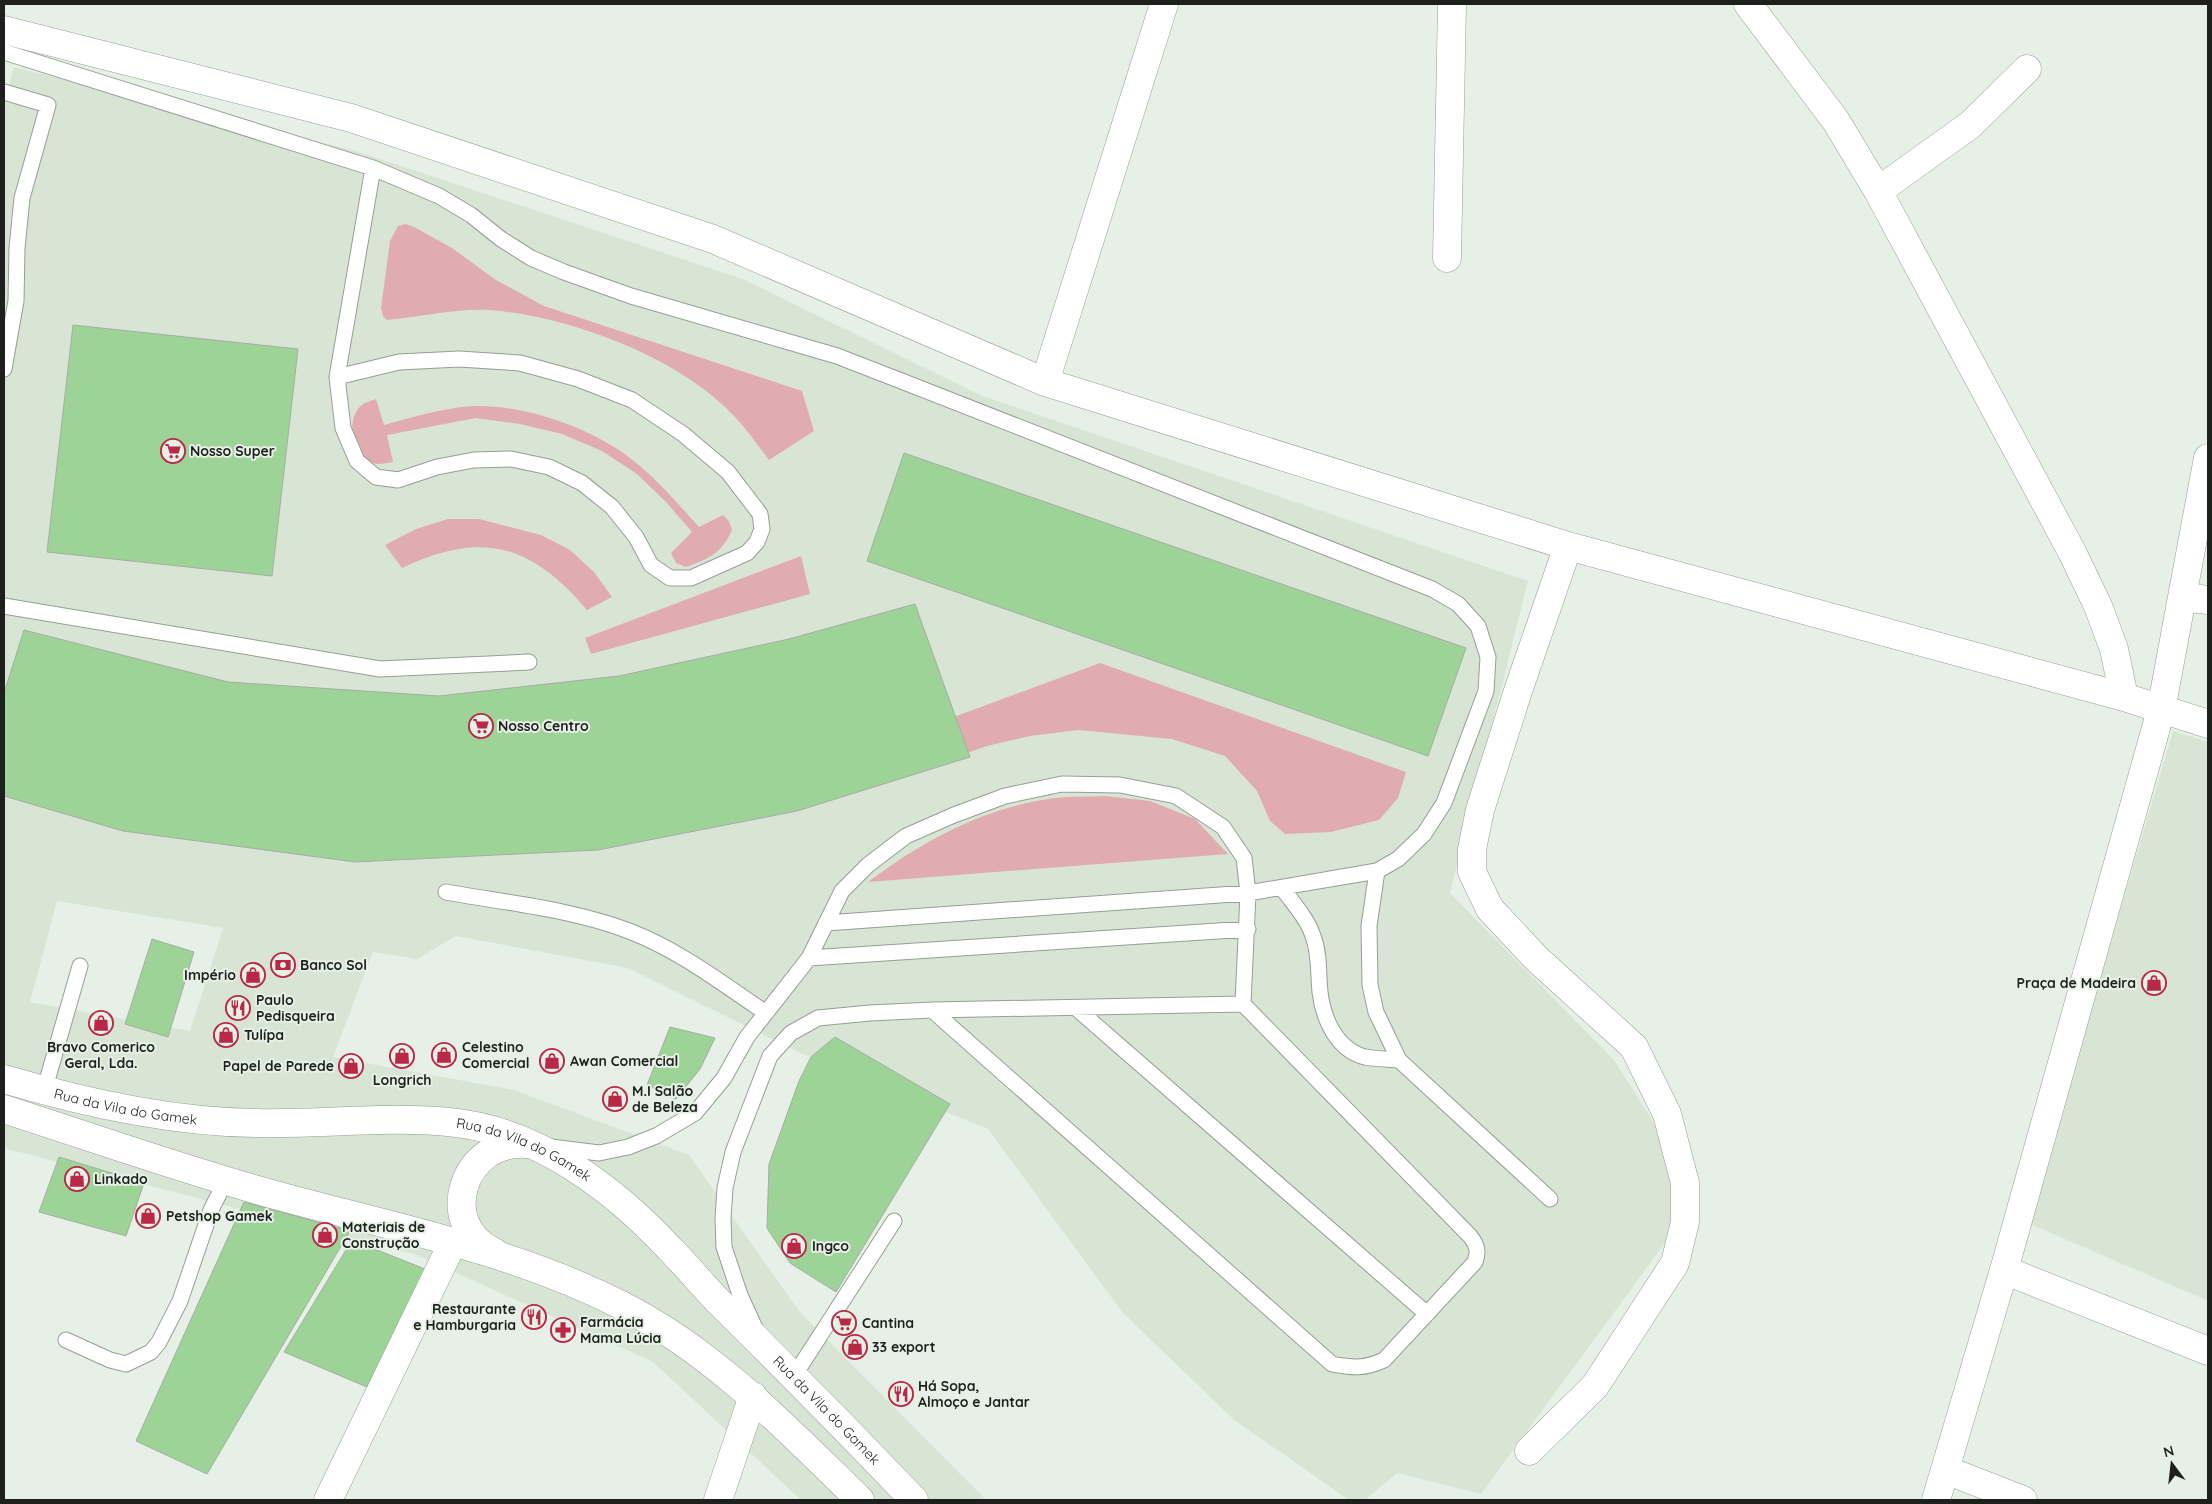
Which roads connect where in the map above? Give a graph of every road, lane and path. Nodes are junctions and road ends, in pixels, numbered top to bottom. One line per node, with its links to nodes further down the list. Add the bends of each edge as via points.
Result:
1 (1164, 4): 13 (street)
2 (1452, 4): 10 (street)
3 (1748, 4): 9 (street, via 1836,120)
4 (4, 30): 13 (street, via 351,118 694,232)
5 (4, 52): 8 (lane)
6 (2028, 69): 9 (street, via 1970,126)
7 (4, 92): 11 (lane, via 48,106 22,198 16,248 16,301)
8 (373, 168): 12 (lane); 22 (lane, via 439,196 531,258 564,272 631,296 837,356 1432,589 1458,604 1478,626 1488,657 1486,691 1444,803 1424,834 1398,859)
9 (1878, 191): 19 (street, via 2072,552 2098,606 2114,650)
10 (1447, 258)
11 (4, 368)
12 (337, 377): 12 (lane, via 344,428 357,460 376,477 398,480 437,467 474,460 511,459 549,467 582,483 612,507 636,537 652,565 670,578 691,578 747,553 762,529 760,514 728,472 683,434 632,400 578,379 520,362 459,358 399,362)
13 (1045, 382): 15 (street)
14 (2207, 467): 16 (street)
15 (1568, 546): 19 (street); 51 (street, via 1480,810 1472,849 1472,872 1490,909 1537,959 1634,1047 1667,1114 1685,1183 1685,1222 1675,1263 1596,1386)
16 (2195, 599): 20 (street)
17 (4, 606): 18 (lane, via 380,669)
18 (529, 662)
19 (2124, 697): 20 (street)
20 (2160, 710): 21 (street); 44 (street)
21 (2208, 724)
22 (1377, 871): 23 (lane); 34 (lane, via 1369,926 1370,985 1376,1012)
23 (1282, 888): 25 (lane); 34 (lane, via 1313,936 1319,964 1320,994 1329,1026 1344,1046 1364,1057)
24 (446, 892): 33 (lane, via 566,913 629,931 684,957)
25 (1248, 893): 26 (lane); 26 (lane, via 1244,858 1223,827 1176,796 1120,785 1062,784 1005,796 906,836 868,865 842,891); 27 (lane)
26 (826, 923): 28 (lane)
27 (1248, 929): 28 (lane); 30 (lane)
28 (809, 958): 33 (lane)
29 (80, 966): 36 (lane)
30 (1243, 1004): 31 (lane); 45 (lane, via 1476,1244 1478,1254 1475,1262)
31 (1076, 1008): 32 (lane); 45 (lane)
32 (932, 1010): 45 (lane, via 1332,1364 1367,1367 1384,1360); 47 (lane, via 818,1018 791,1033 770,1056 733,1152 723,1218 724,1247 740,1295)
33 (766, 1013): 38 (lane, via 747,1037 724,1078 695,1113 656,1136 628,1147 599,1152)
34 (1399, 1060): 40 (lane)
35 (4, 1079): 36 (street, Rua da Vila do Gamek)
36 (44, 1091): 38 (street, Rua da Vila do Gamek, via 130,1109 226,1122 381,1120 458,1123)
37 (4, 1109): 39 (street)
38 (534, 1145): 43 (street, via 496,1148 474,1166 464,1183 462,1202 465,1220 481,1244); 47 (street, Rua da Vila do Gamek, via 575,1168 608,1192 667,1246)
39 (226, 1180): 42 (street); 46 (lane, via 211,1210 180,1301 151,1352 126,1364)
40 (1550, 1199)
41 (894, 1221): 49 (lane)
42 (453, 1242): 43 (street); 54 (street)
43 (497, 1254): 50 (street, via 623,1306 690,1347)
44 (2004, 1270): 48 (street); 52 (street)
45 (1427, 1314)
46 (66, 1340)
47 (762, 1343): 49 (street, Rua da Vila do Gamek)
48 (2208, 1351)
49 (794, 1376): 56 (street, Rua da Vila do Gamek)
50 (753, 1396): 53 (street); 55 (street)
51 (1529, 1451)
52 (1946, 1470): 57 (street); 58 (street)
53 (857, 1499)
54 (328, 1500)
55 (718, 1500)
56 (914, 1500)
57 (1936, 1500)
58 (2023, 1500)

